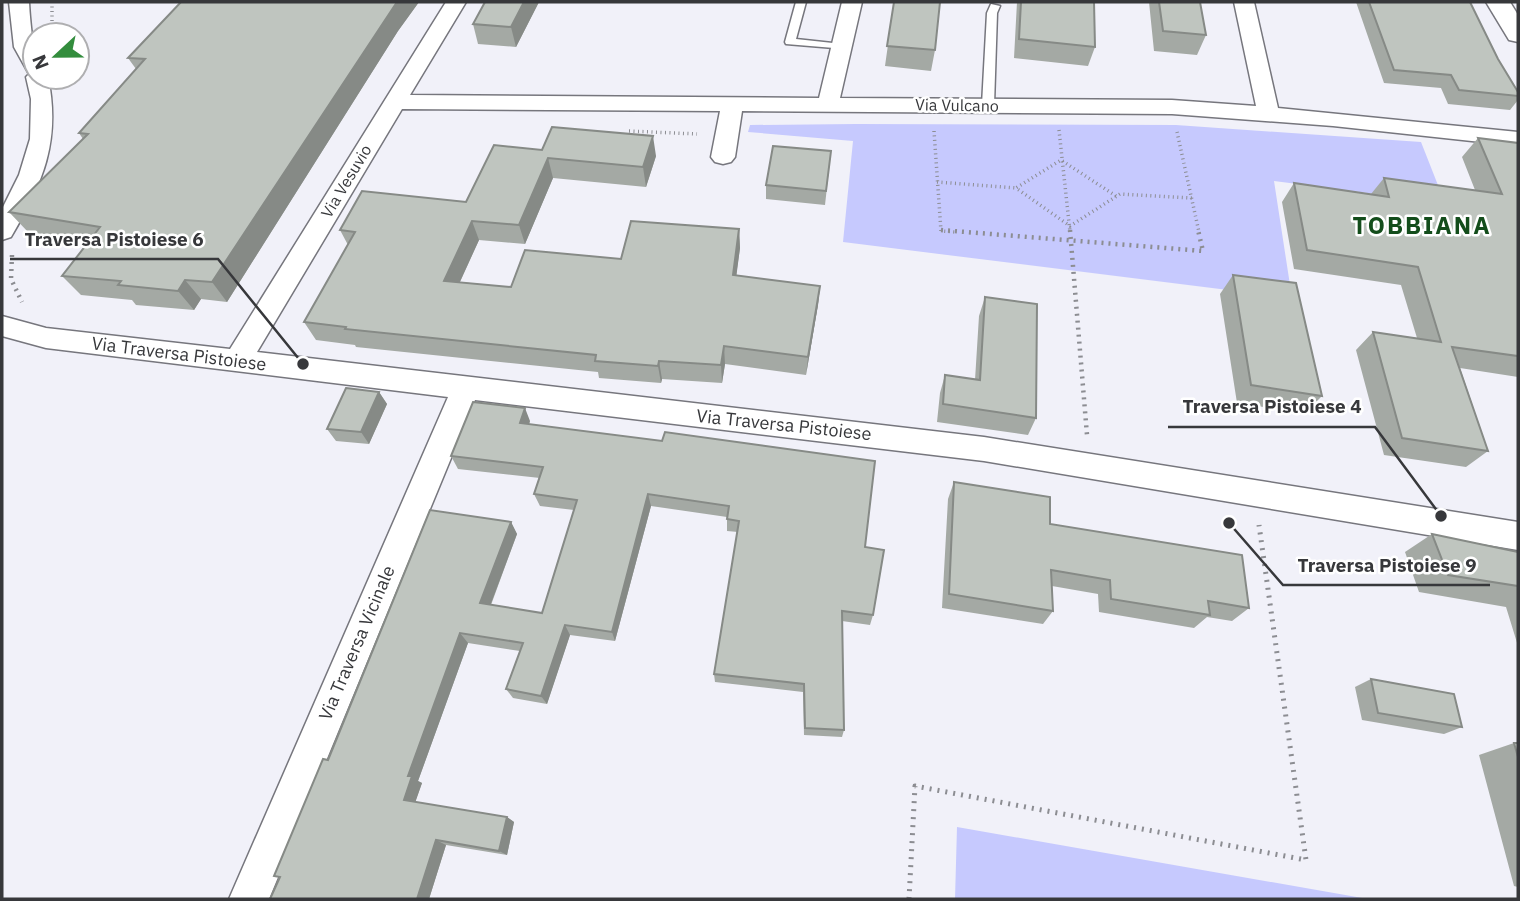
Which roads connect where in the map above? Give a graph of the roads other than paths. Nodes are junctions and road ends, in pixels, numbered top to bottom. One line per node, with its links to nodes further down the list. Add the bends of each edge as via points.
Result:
1 (19, 2): 9 (street)
2 (456, 2): 13 (street, Via Vesuvio)
3 (801, 2): 11 (lane, via 790,42)
4 (852, 2): 11 (street)
5 (1244, 2): 17 (street)
6 (1498, 2): 10 (street)
7 (995, 6): 16 (lane)
8 (39, 14): 9 (street)
9 (20, 30)
10 (1518, 35)
11 (842, 47): 14 (street)
12 (40, 91): 20 (street, via 44,134 35,166)
13 (394, 102): 15 (street, Via Vulcano); 24 (street, Via Vesuvio)
14 (828, 104): 15 (street, Via Vulcano); 16 (street, Via Vulcano)
15 (732, 105): 19 (street)
16 (988, 105): 17 (street, Via Vulcano)
17 (1268, 113): 18 (street, Via Vulcano)
18 (1518, 139)
19 (723, 157)
20 (2, 231)
21 (2, 326): 22 (street, Via Traversa Pistoiese)
22 (47, 338): 23 (street, Via Traversa Pistoiese); 24 (street, Via Traversa Pistoiese)
23 (2, 345)
24 (237, 361): 25 (street, Via Traversa Pistoiese)
25 (466, 388): 26 (street, Via Traversa Pistoiese, via 895,437); 27 (street, Via Traversa Vicinale)
26 (1518, 536)
27 (249, 899)

